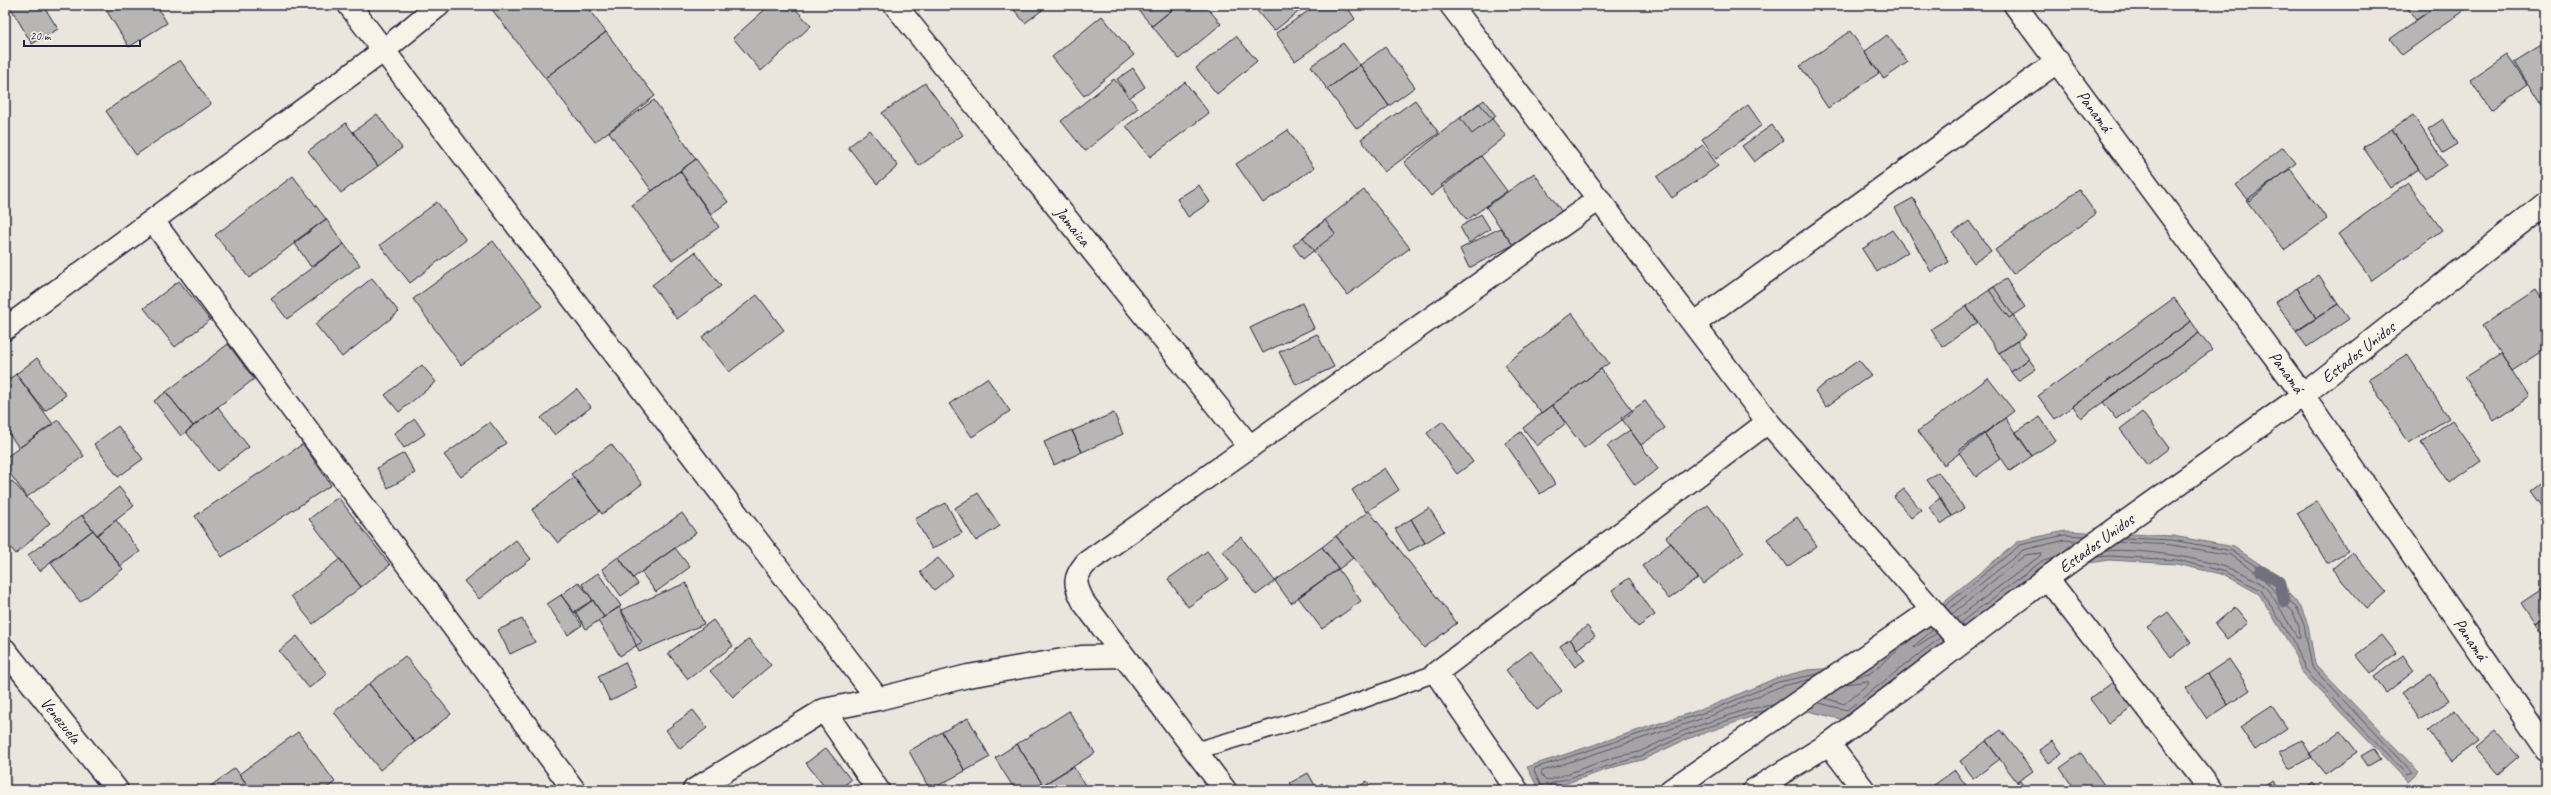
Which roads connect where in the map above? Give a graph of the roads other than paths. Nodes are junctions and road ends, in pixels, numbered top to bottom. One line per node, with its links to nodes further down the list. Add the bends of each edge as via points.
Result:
1 (349, 5): 6 (street)
2 (439, 5): 6 (street)
3 (895, 5): 15 (street, Jamaica)
4 (1451, 5): 8 (street)
5 (2015, 5): 7 (street, Panamá)
6 (384, 51): 10 (street); 22 (street)
7 (2058, 61): 11 (street); 13 (street, Panamá)
8 (1599, 199): 11 (street); 15 (street)
9 (2546, 203): 13 (street, Estados Unidos)
10 (153, 221): 12 (street); 28 (street)
11 (1694, 323): 14 (street)
12 (5, 329)
13 (2303, 395): 16 (street, Estados Unidos); 25 (street, Panamá)
14 (1768, 422): 17 (street); 21 (street)
15 (1250, 447): 20 (street, via 1086,563 1076,575 1076,587 1084,603)
16 (2047, 578): 18 (street, Estados Unidos); 36 (street)
17 (1932, 610): 18 (street); 33 (street)
18 (1961, 643): 24 (street, Estados Unidos)
19 (5, 650): 27 (street, Venezuela)
20 (1123, 656): 22 (street, via 1081,657 991,672); 26 (street)
21 (1436, 673): 26 (lane, via 1337,710); 32 (street)
22 (878, 699): 23 (street)
23 (824, 710): 29 (street); 30 (street)
24 (1829, 744): 34 (street, Estados Unidos); 35 (street)
25 (2546, 748)
26 (1195, 751): 31 (street)
27 (117, 790)
28 (574, 790)
29 (694, 790)
30 (878, 790)
31 (1225, 790)
32 (1517, 790)
33 (1671, 790)
34 (1754, 790)
35 (1864, 790)
36 (2211, 790)

